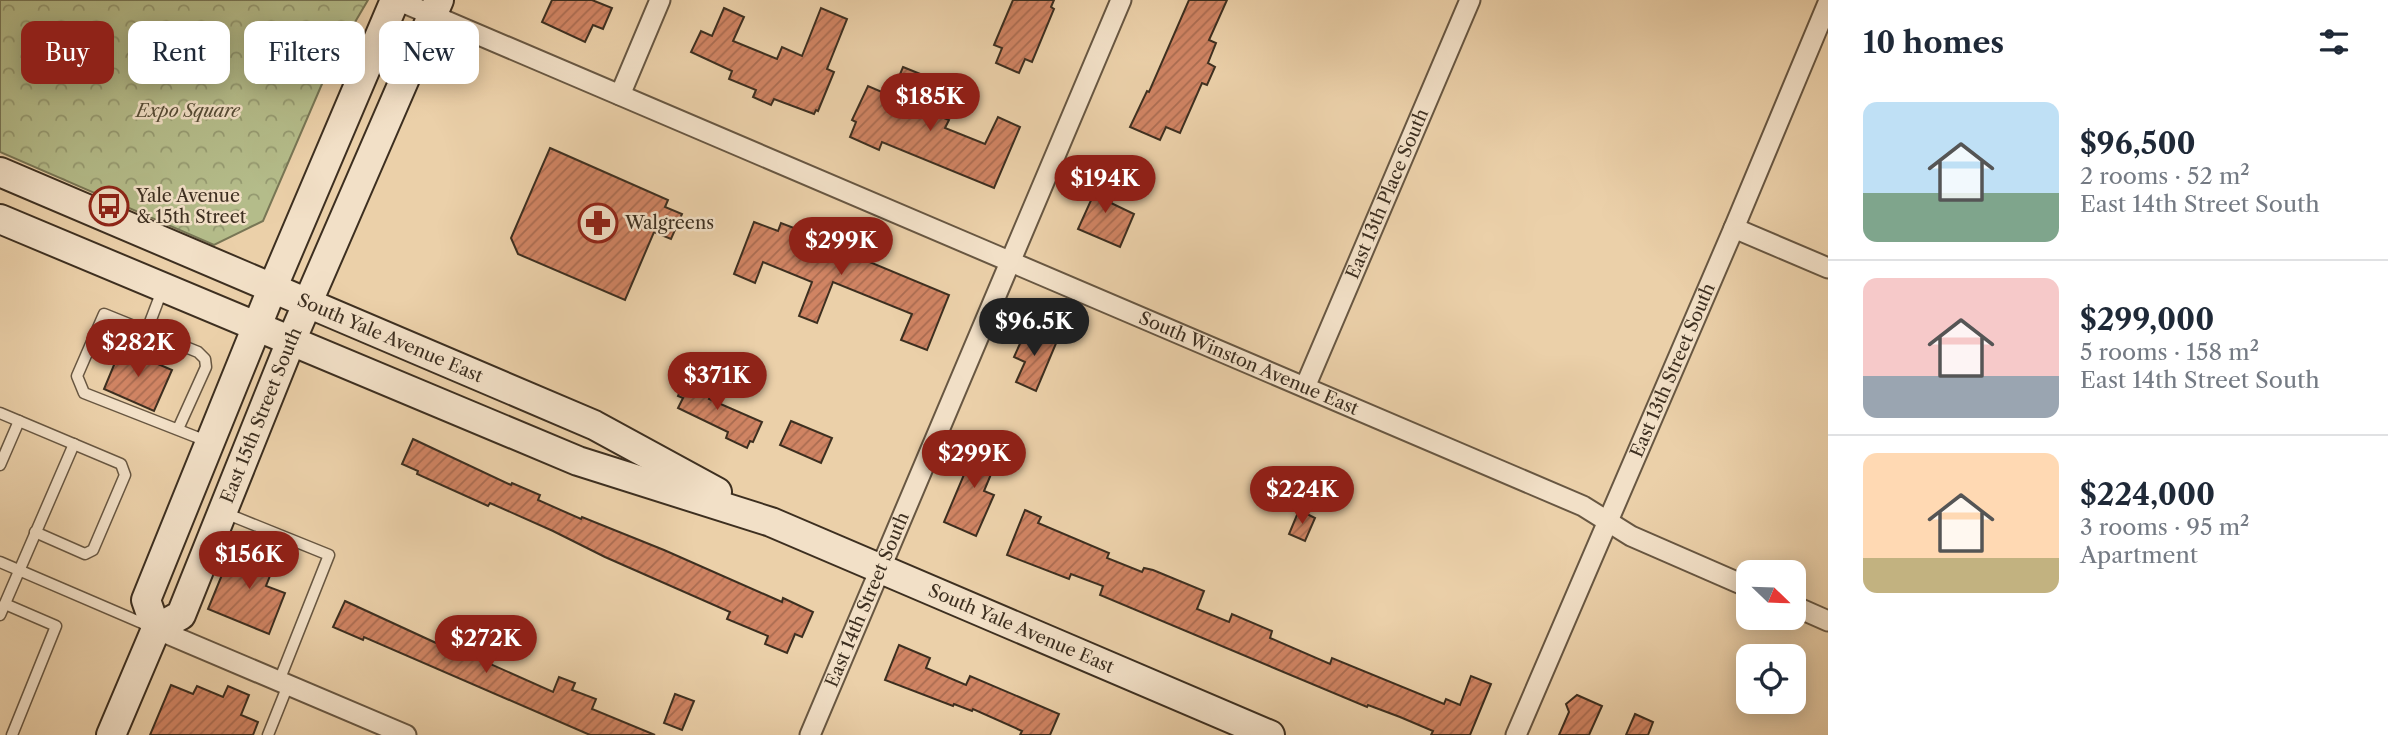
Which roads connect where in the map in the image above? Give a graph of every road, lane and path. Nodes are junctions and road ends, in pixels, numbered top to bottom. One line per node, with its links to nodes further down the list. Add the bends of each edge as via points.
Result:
1 (396, 0): 6 (street, South Winston Avenue East); 14 (main road)
2 (660, 0): 7 (street)
3 (1121, 0): 11 (street, East 14th Street South)
4 (1470, 0): 19 (street, East 13th Place South)
5 (1828, 3): 10 (street, East 13th Street South)
6 (436, 7): 7 (street, South Winston Avenue East); 15 (main road, East 15th Street South)
7 (620, 95): 11 (street, South Winston Avenue East)
8 (0, 172): 14 (main road, South Yale Avenue East)
9 (0, 219): 13 (main road, South Yale Avenue East)
10 (1734, 228): 12 (street); 29 (street, East 13th Street South)
11 (1011, 263): 19 (street, South Winston Avenue East); 33 (street, East 14th Street South)
12 (1828, 268)
13 (163, 287): 16 (main road, South Yale Avenue East); 17 (lane)
14 (272, 289): 15 (main road, South Yale Avenue East); 16 (main road)
15 (307, 304): 18 (main road, East 15th Street South); 22 (main road, South Yale Avenue East)
16 (257, 326): 18 (main road, South Yale Avenue East); 24 (main road)
17 (146, 330): 23 (lane, via 205,359 206,367); 23 (lane, via 104,314 77,376 84,393)
18 (291, 341): 26 (main road, South Yale Avenue East); 28 (main road, East 15th Street South)
19 (1305, 387): 29 (street, South Winston Avenue East, via 1584,506)
20 (0, 413): 21 (lane)
21 (19, 421): 25 (lane); 27 (lane)
22 (594, 425): 26 (main road); 30 (main road, South Yale Avenue East)
23 (178, 429): 24 (lane)
24 (210, 442): 40 (main road, via 146,600)
25 (74, 443): 31 (lane); 31 (lane, via 121,464 125,475 93,550 85,554)
26 (578, 461): 30 (main road, South Yale Avenue East)
27 (0, 466)
28 (223, 512): 40 (main road, East 15th Street South, via 181,615); 41 (lane, via 329,555)
29 (1607, 521): 35 (street, South Winston Avenue East); 48 (street, East 13th Street South)
30 (771, 522): 33 (main road, South Yale Avenue East)
31 (35, 532): 34 (lane)
32 (0, 562): 34 (lane)
33 (881, 569): 46 (street, East 14th Street South); 47 (main road, South Yale Avenue East)
34 (19, 570): 36 (lane); 40 (lane)
35 (1736, 582)
36 (5, 604): 38 (lane); 42 (lane, via 56,626)
37 (1806, 611): 39 (street)
38 (0, 615)
39 (1828, 621)
40 (156, 629): 41 (street); 43 (main road)
41 (283, 683): 44 (lane); 45 (street)
42 (12, 735)
43 (111, 735)
44 (268, 735)
45 (406, 735)
46 (810, 735)
47 (1270, 735)
48 (1516, 735)

